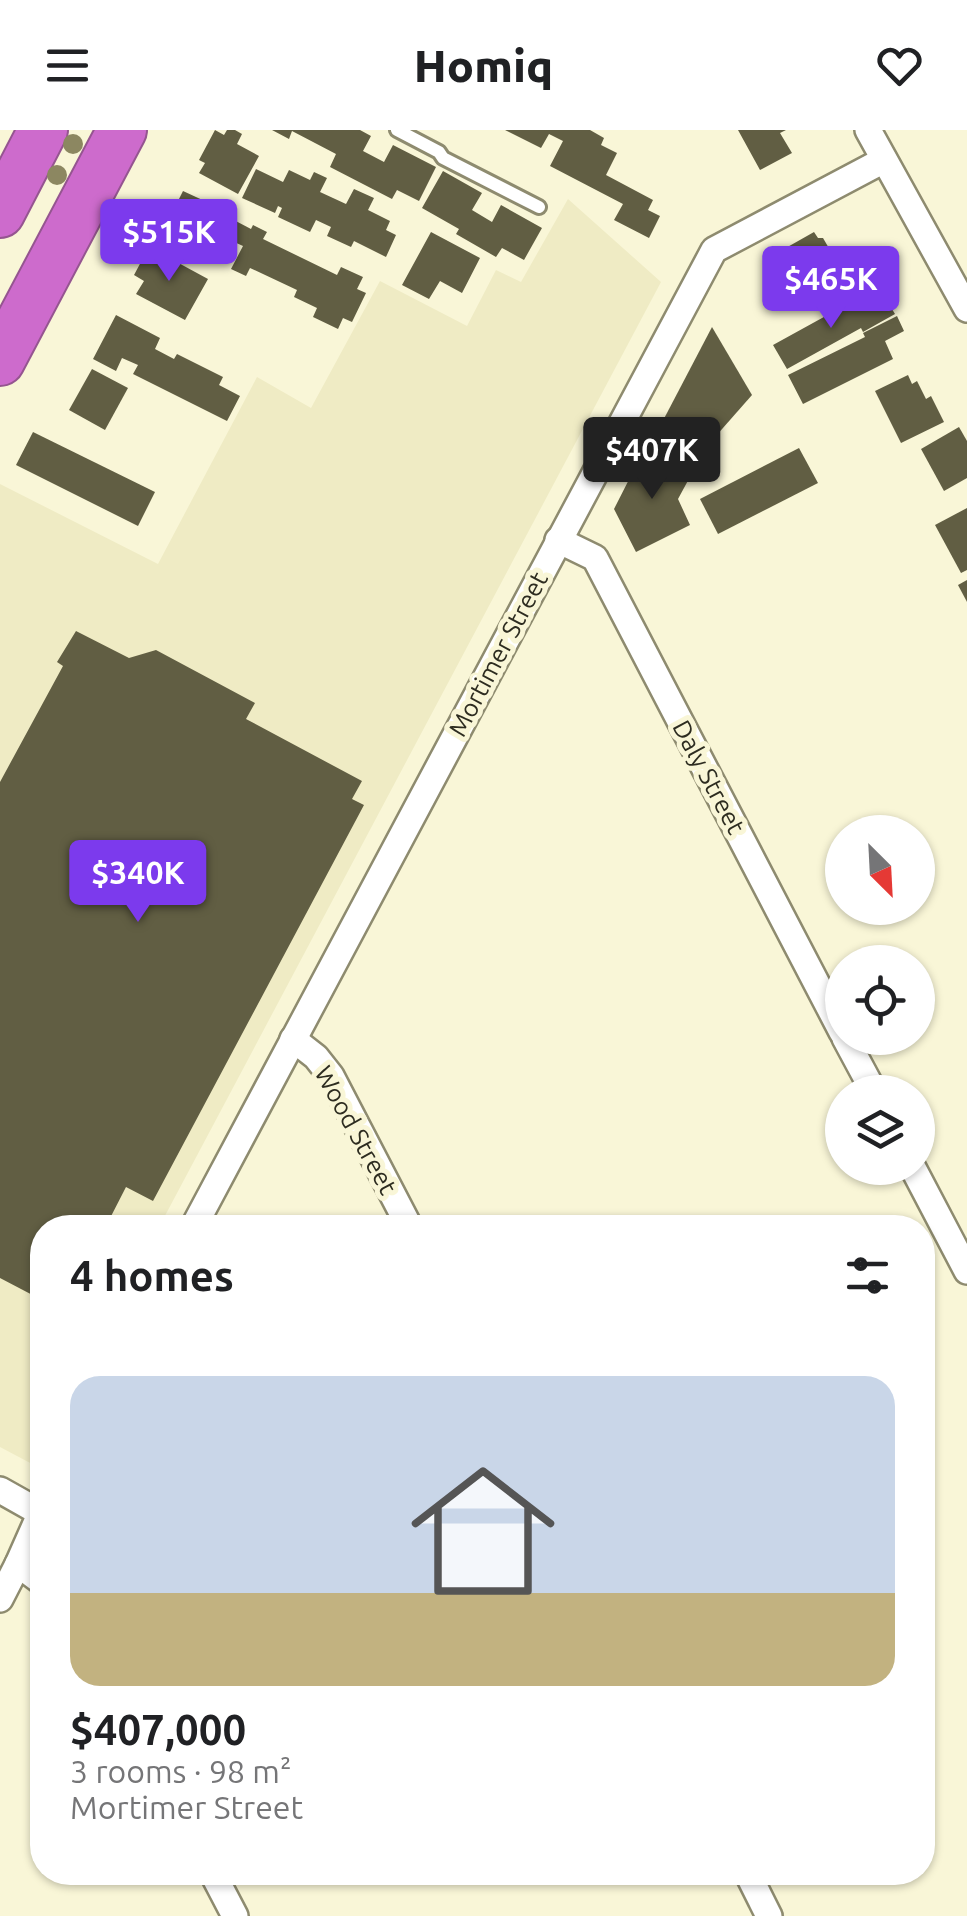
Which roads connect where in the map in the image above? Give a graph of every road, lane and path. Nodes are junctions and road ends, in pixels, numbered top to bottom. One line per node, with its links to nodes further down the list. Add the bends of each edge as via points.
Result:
1 (43, 130): 7 (highway)
2 (122, 130): 6 (highway)
3 (397, 130): 8 (lane)
4 (868, 130): 5 (street)
5 (884, 160): 9 (street); 11 (street, Mortimer Street, via 714,250)
6 (93, 184): 7 (highway, via 53,206); 10 (highway)
7 (6, 203)
8 (538, 207)
9 (964, 297)
10 (0, 361)
11 (558, 540): 12 (street, Daly Street, via 596,558); 13 (street, Mortimer Street)
12 (825, 998)
13 (294, 1040): 15 (street, Mortimer Street); 16 (street, Wood Street, via 331,1076)
14 (922, 1185): 17 (street)
15 (200, 1215)
16 (403, 1215)
17 (967, 1272)
18 (0, 1490): 19 (street)
19 (30, 1505)
20 (30, 1538): 21 (street)
21 (18, 1564): 22 (street); 23 (street)
22 (30, 1573)
23 (0, 1598)
24 (219, 1885): 26 (street)
25 (754, 1885): 27 (street)
26 (235, 1916)
27 (770, 1916)

